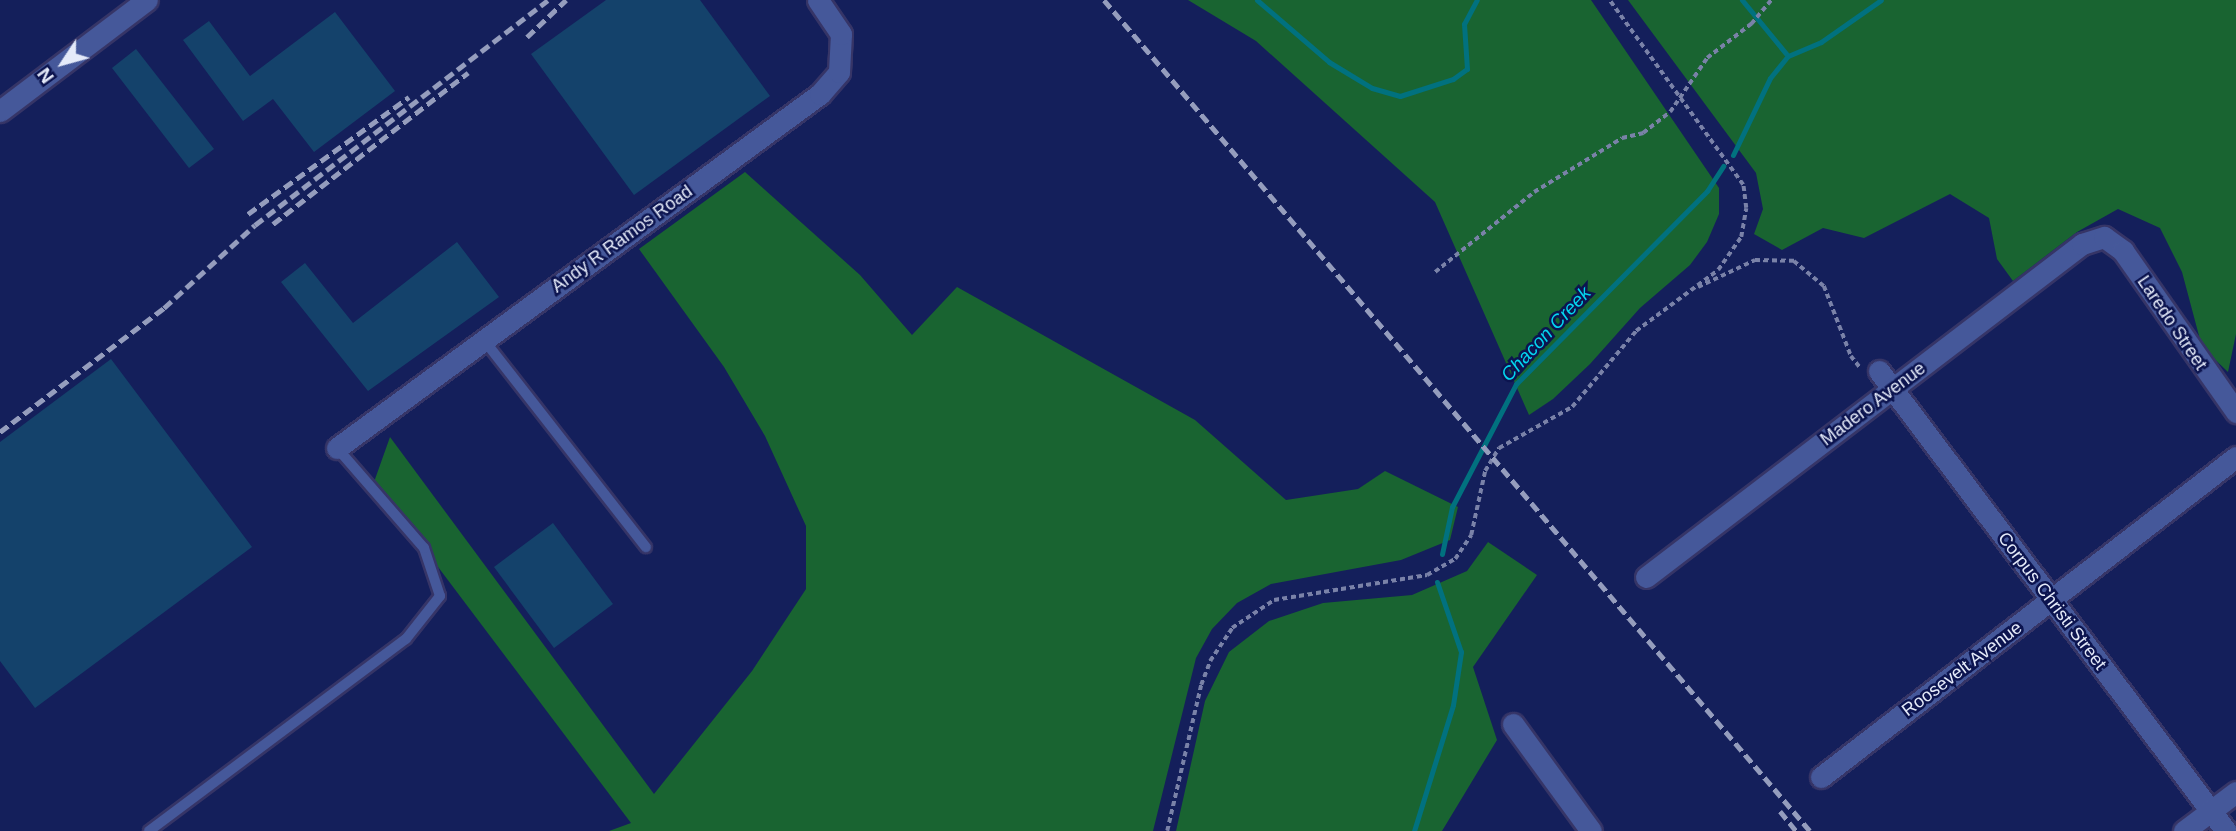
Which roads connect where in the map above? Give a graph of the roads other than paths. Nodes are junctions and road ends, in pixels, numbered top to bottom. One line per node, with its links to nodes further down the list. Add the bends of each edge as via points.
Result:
1 (147, 0): 3 (street)
2 (818, 0): 5 (street, Andy R Ramos Road, via 841,34 839,72 820,94)
3 (0, 111)
4 (2104, 237): 7 (street, Madero Avenue, via 2082,244); 8 (street, Laredo Street, via 2123,251)
5 (484, 340): 9 (street, Andy R Ramos Road); 11 (lane)
6 (1874, 373): 7 (street, Corpus Christi Street)
7 (1892, 389): 12 (street, Madero Avenue); 13 (street, Corpus Christi Street)
8 (2236, 412)
9 (337, 447): 18 (lane, via 424,548 440,596 406,639)
10 (2236, 457): 13 (street, Roosevelt Avenue)
11 (646, 547)
12 (1646, 577)
13 (2052, 600): 15 (street, Roosevelt Avenue); 17 (street, Corpus Christi Street)
14 (1513, 724): 19 (street)
15 (1821, 777)
16 (2236, 792): 17 (street)
17 (2211, 811): 20 (street); 21 (street, Corpus Christi Street)
18 (149, 831)
19 (1591, 831)
20 (2184, 831)
21 (2226, 831)

